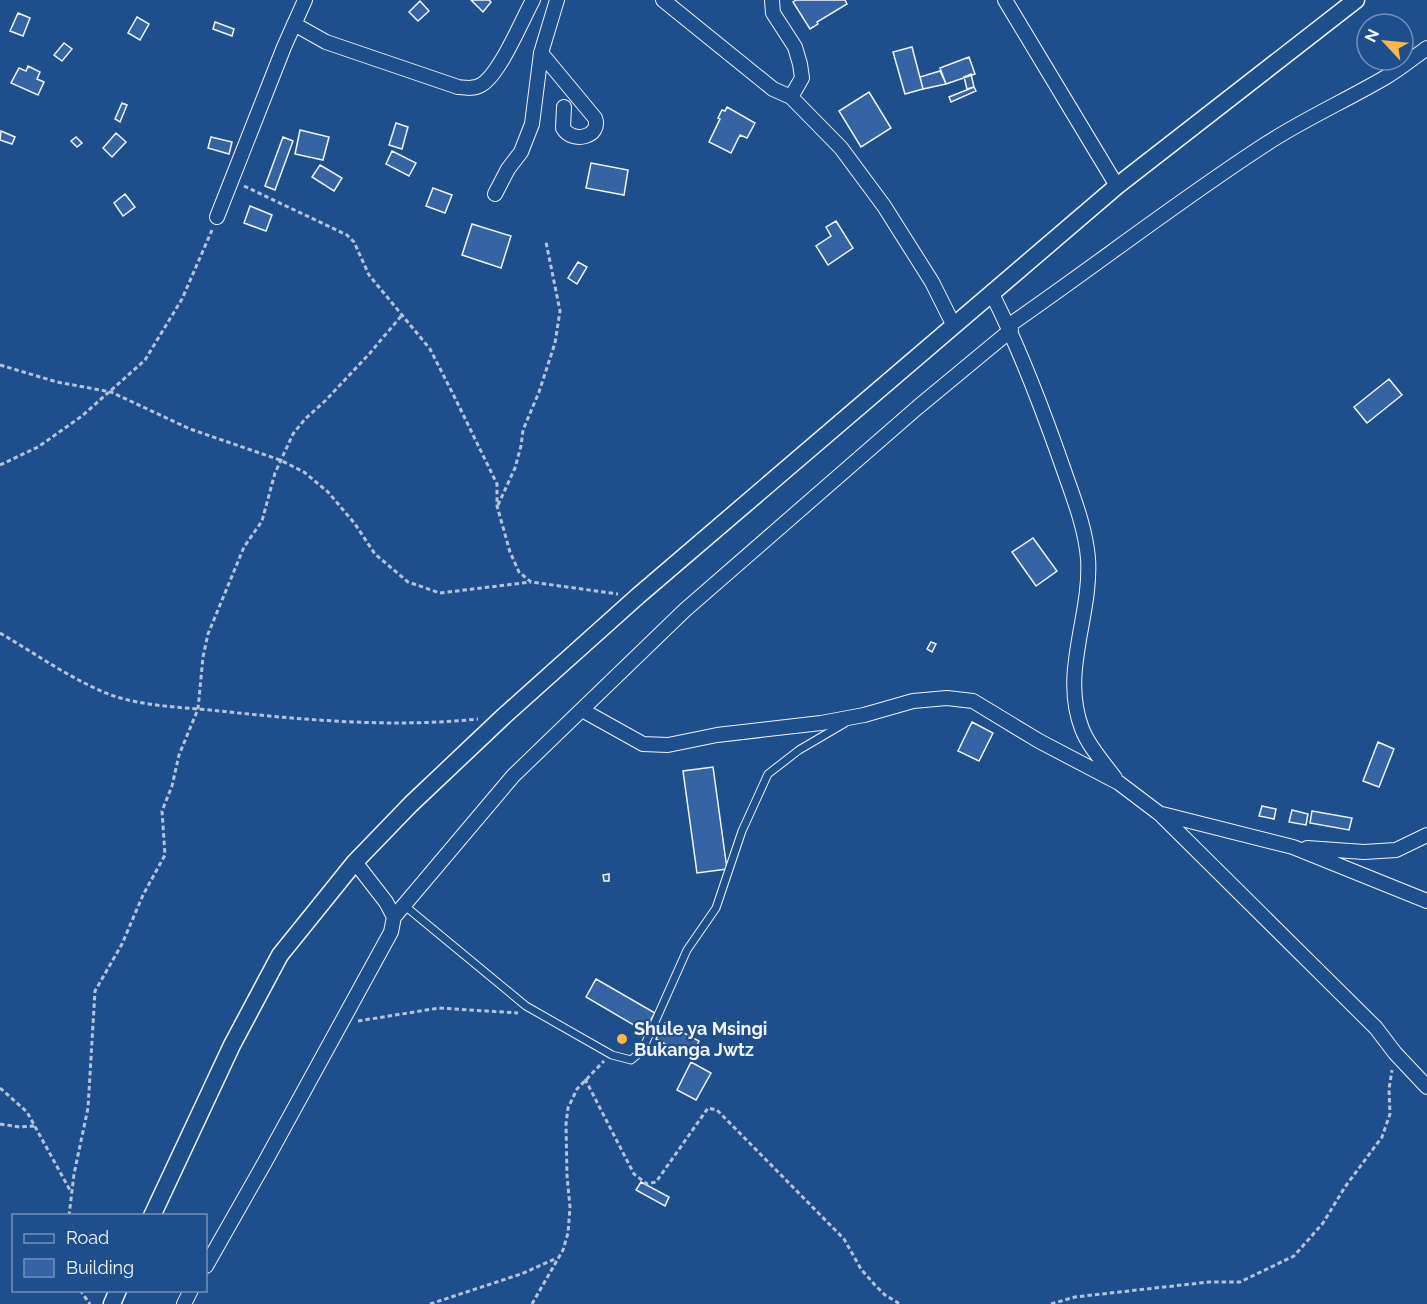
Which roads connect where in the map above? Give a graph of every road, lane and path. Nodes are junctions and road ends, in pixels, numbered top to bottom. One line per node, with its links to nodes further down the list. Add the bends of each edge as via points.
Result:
1 (305, 0): 8 (street)
2 (533, 0): 8 (street, via 494,73 470,89 326,42)
3 (557, 0): 10 (street)
4 (663, 0): 11 (street, via 773,89)
5 (772, 0): 11 (street, via 773,13 795,47 800,64 802,78)
6 (1005, 0): 14 (street)
7 (1356, 0): 14 (street)
8 (294, 24): 13 (street)
9 (1427, 48): 21 (street, via 1389,75 1229,168)
10 (541, 53): 12 (street, via 595,118 595,128 581,138 571,137 563,128); 15 (street, via 532,124 521,152)
11 (791, 97): 20 (street, via 842,148 884,206 932,282)
12 (564, 107)
13 (232, 180): 16 (street); 19 (path, via 347,236 354,242 369,275)
14 (1116, 186): 18 (street)
15 (495, 194)
16 (217, 217): 23 (path, via 182,299 152,350)
17 (546, 242): 26 (path, via 559,321 546,372 523,430 515,468)
18 (992, 294): 20 (street); 21 (street)
19 (402, 315): 24 (path, via 306,418); 26 (path, via 429,349 454,396 497,484)
20 (954, 326): 28 (street)
21 (1009, 328): 31 (street, via 685,610); 34 (street, via 1081,520 1088,559 1086,602 1073,684 1076,705 1082,730)
22 (0, 365): 23 (path, via 57,382)
23 (111, 392): 24 (path, via 190,429); 25 (path, via 38,447)
24 (280, 460): 27 (path, via 304,472 328,492 375,554 408,582 440,593); 30 (path, via 262,521 244,547 208,634)
25 (0, 465)
26 (497, 506): 27 (path, via 510,552 519,572)
27 (531, 582): 28 (path)
28 (638, 596): 33 (street)
29 (0, 633): 30 (path, via 114,696)
30 (198, 709): 33 (path, via 367,722 437,723); 51 (path, via 162,811 165,855 95,991 88,1108)
31 (582, 710): 32 (street, via 643,744 668,745); 40 (street, via 513,776)
32 (864, 715): 34 (street, via 913,701 973,701); 45 (lane, via 836,727 768,774 742,831 716,908 687,950 642,1051 631,1060)
33 (504, 716): 38 (street)
34 (1119, 783): 35 (street)
35 (1160, 814): 37 (street); 44 (street, via 1376,1028)
36 (1427, 835): 37 (street, via 1396,850)
37 (1293, 847): 39 (street)
38 (355, 862): 41 (street); 53 (street, via 280,955 232,1045)
39 (1427, 901)
40 (405, 906): 41 (street); 42 (lane, via 502,988)
41 (394, 917): 43 (street, via 384,948)
42 (543, 1016): 43 (path, via 438,1008); 45 (lane)
43 (342, 1023): 55 (street)
44 (1395, 1053): 47 (street); 59 (path, via 1390,1113 1382,1137 1323,1223 1294,1256 1240,1282 1075,1297)
45 (612, 1055): 46 (path)
46 (585, 1079): 54 (path, via 568,1108 570,1207 563,1250); 58 (path, via 634,1174 647,1184 656,1182 708,1108 717,1110 844,1239 874,1284)
47 (1427, 1087)
48 (0, 1088): 50 (path, via 27,1112)
49 (0, 1124): 50 (path)
50 (35, 1126): 51 (path)
51 (72, 1194): 52 (path)
52 (69, 1214)
53 (152, 1214)
54 (556, 1259): 56 (path); 57 (path)
55 (207, 1264)
56 (430, 1304)
57 (532, 1304)
58 (900, 1304)
59 (1051, 1304)

